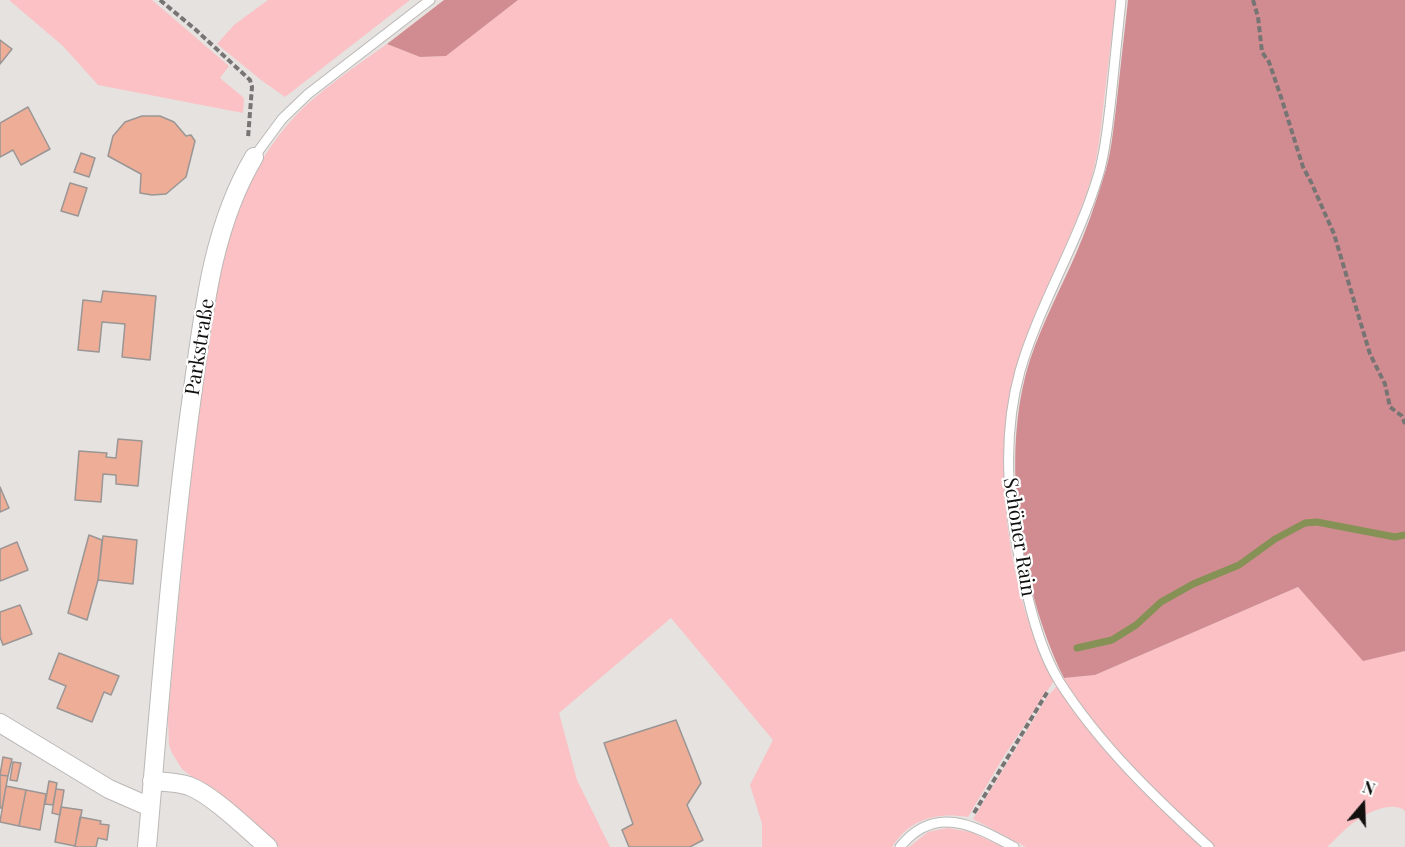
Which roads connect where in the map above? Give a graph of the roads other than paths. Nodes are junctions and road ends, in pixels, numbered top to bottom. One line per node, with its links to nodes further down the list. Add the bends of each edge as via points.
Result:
1 (430, 0): 3 (lane, Parkstraße, via 308,94 282,119)
2 (1121, 0): 11 (lane, Schöner Rain, via 1106,138 1098,176 1017,385 1008,453 1011,505 1031,610 1058,679 1112,751)
3 (254, 158): 5 (street, Parkstraße, via 236,190 210,278 182,471)
4 (0, 723): 6 (street, via 109,789)
5 (152, 781): 6 (street, Parkstraße); 8 (street, via 194,789)
6 (150, 807): 7 (street, Parkstraße)
7 (147, 847)
8 (268, 847)
9 (900, 847): 10 (lane, via 914,832 933,823 955,822)
10 (1014, 847)
11 (1209, 847)

